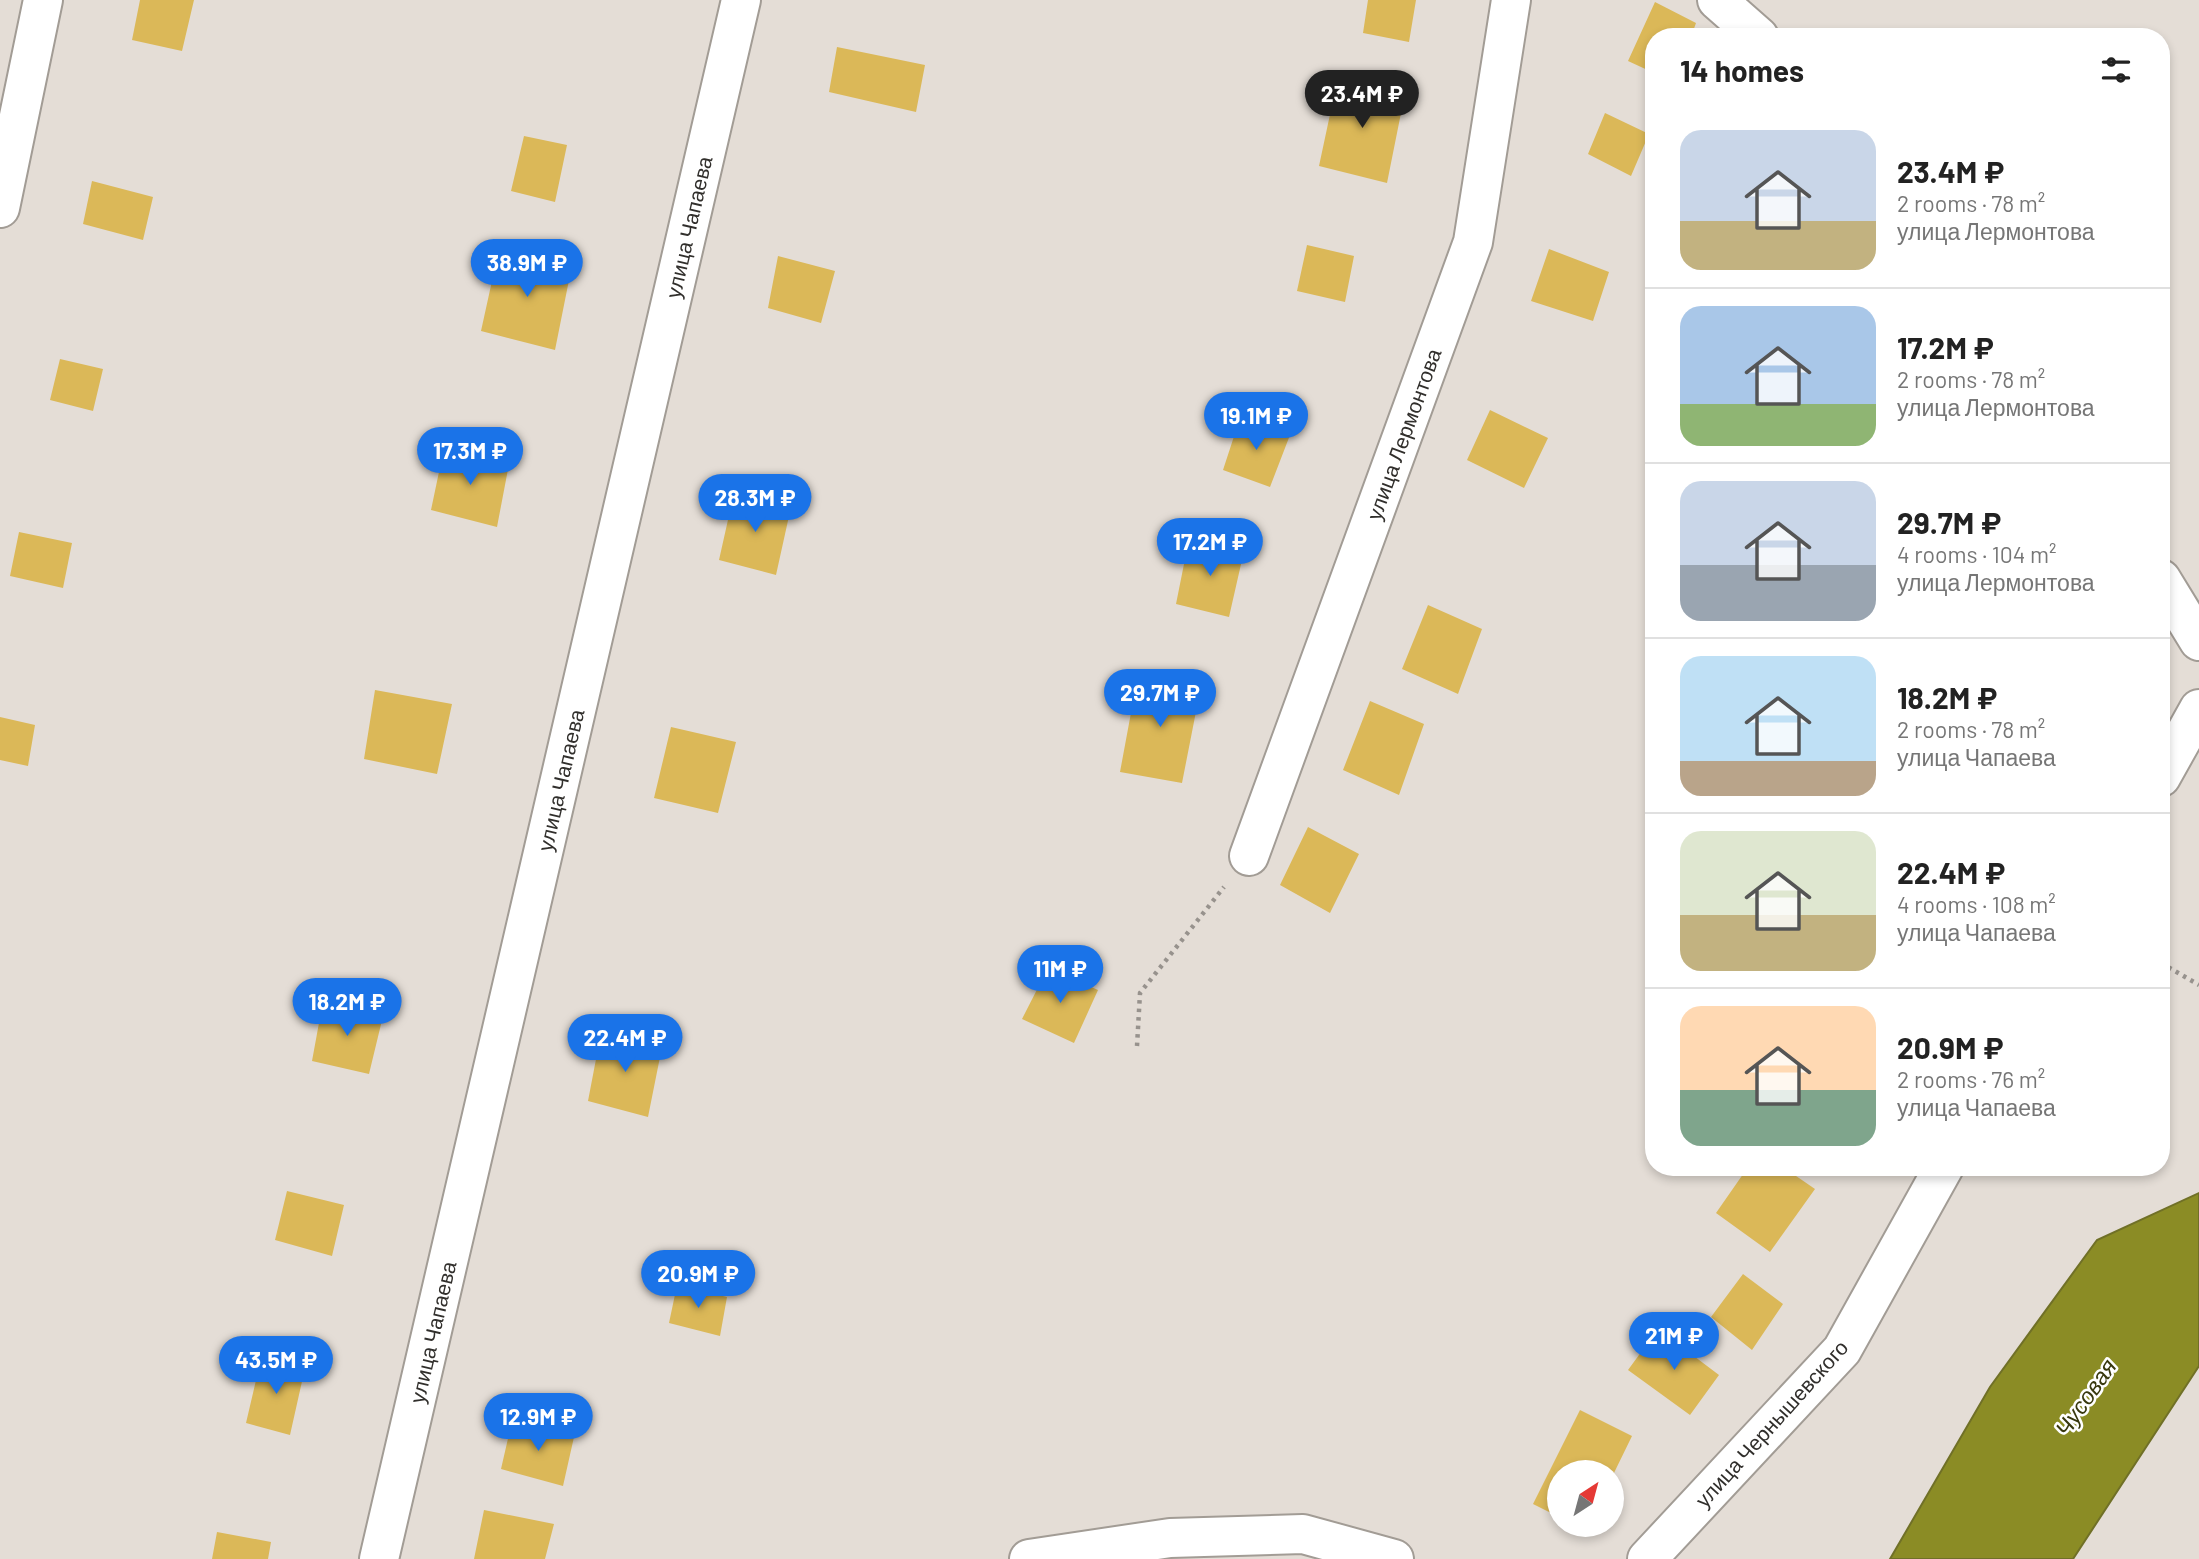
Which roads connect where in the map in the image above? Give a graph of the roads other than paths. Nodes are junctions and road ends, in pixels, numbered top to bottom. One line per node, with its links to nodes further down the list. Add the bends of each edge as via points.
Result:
1 (43, 0): 6 (street)
2 (741, 0): 13 (street, улица Чапаева)
3 (1511, 0): 11 (street, улица Лермонтова, via 1473,242)
4 (1717, 0): 5 (street)
5 (1749, 28)
6 (0, 208)
7 (2170, 594): 8 (street)
8 (2199, 641)
9 (2199, 709): 10 (street)
10 (2170, 761)
11 (1249, 856)
12 (1939, 1176): 16 (street, улица Чернышевского, via 1842,1350)
13 (379, 1559)
14 (1029, 1559): 15 (street, via 1170,1538 1303,1534)
15 (1394, 1559)
16 (1647, 1559)

